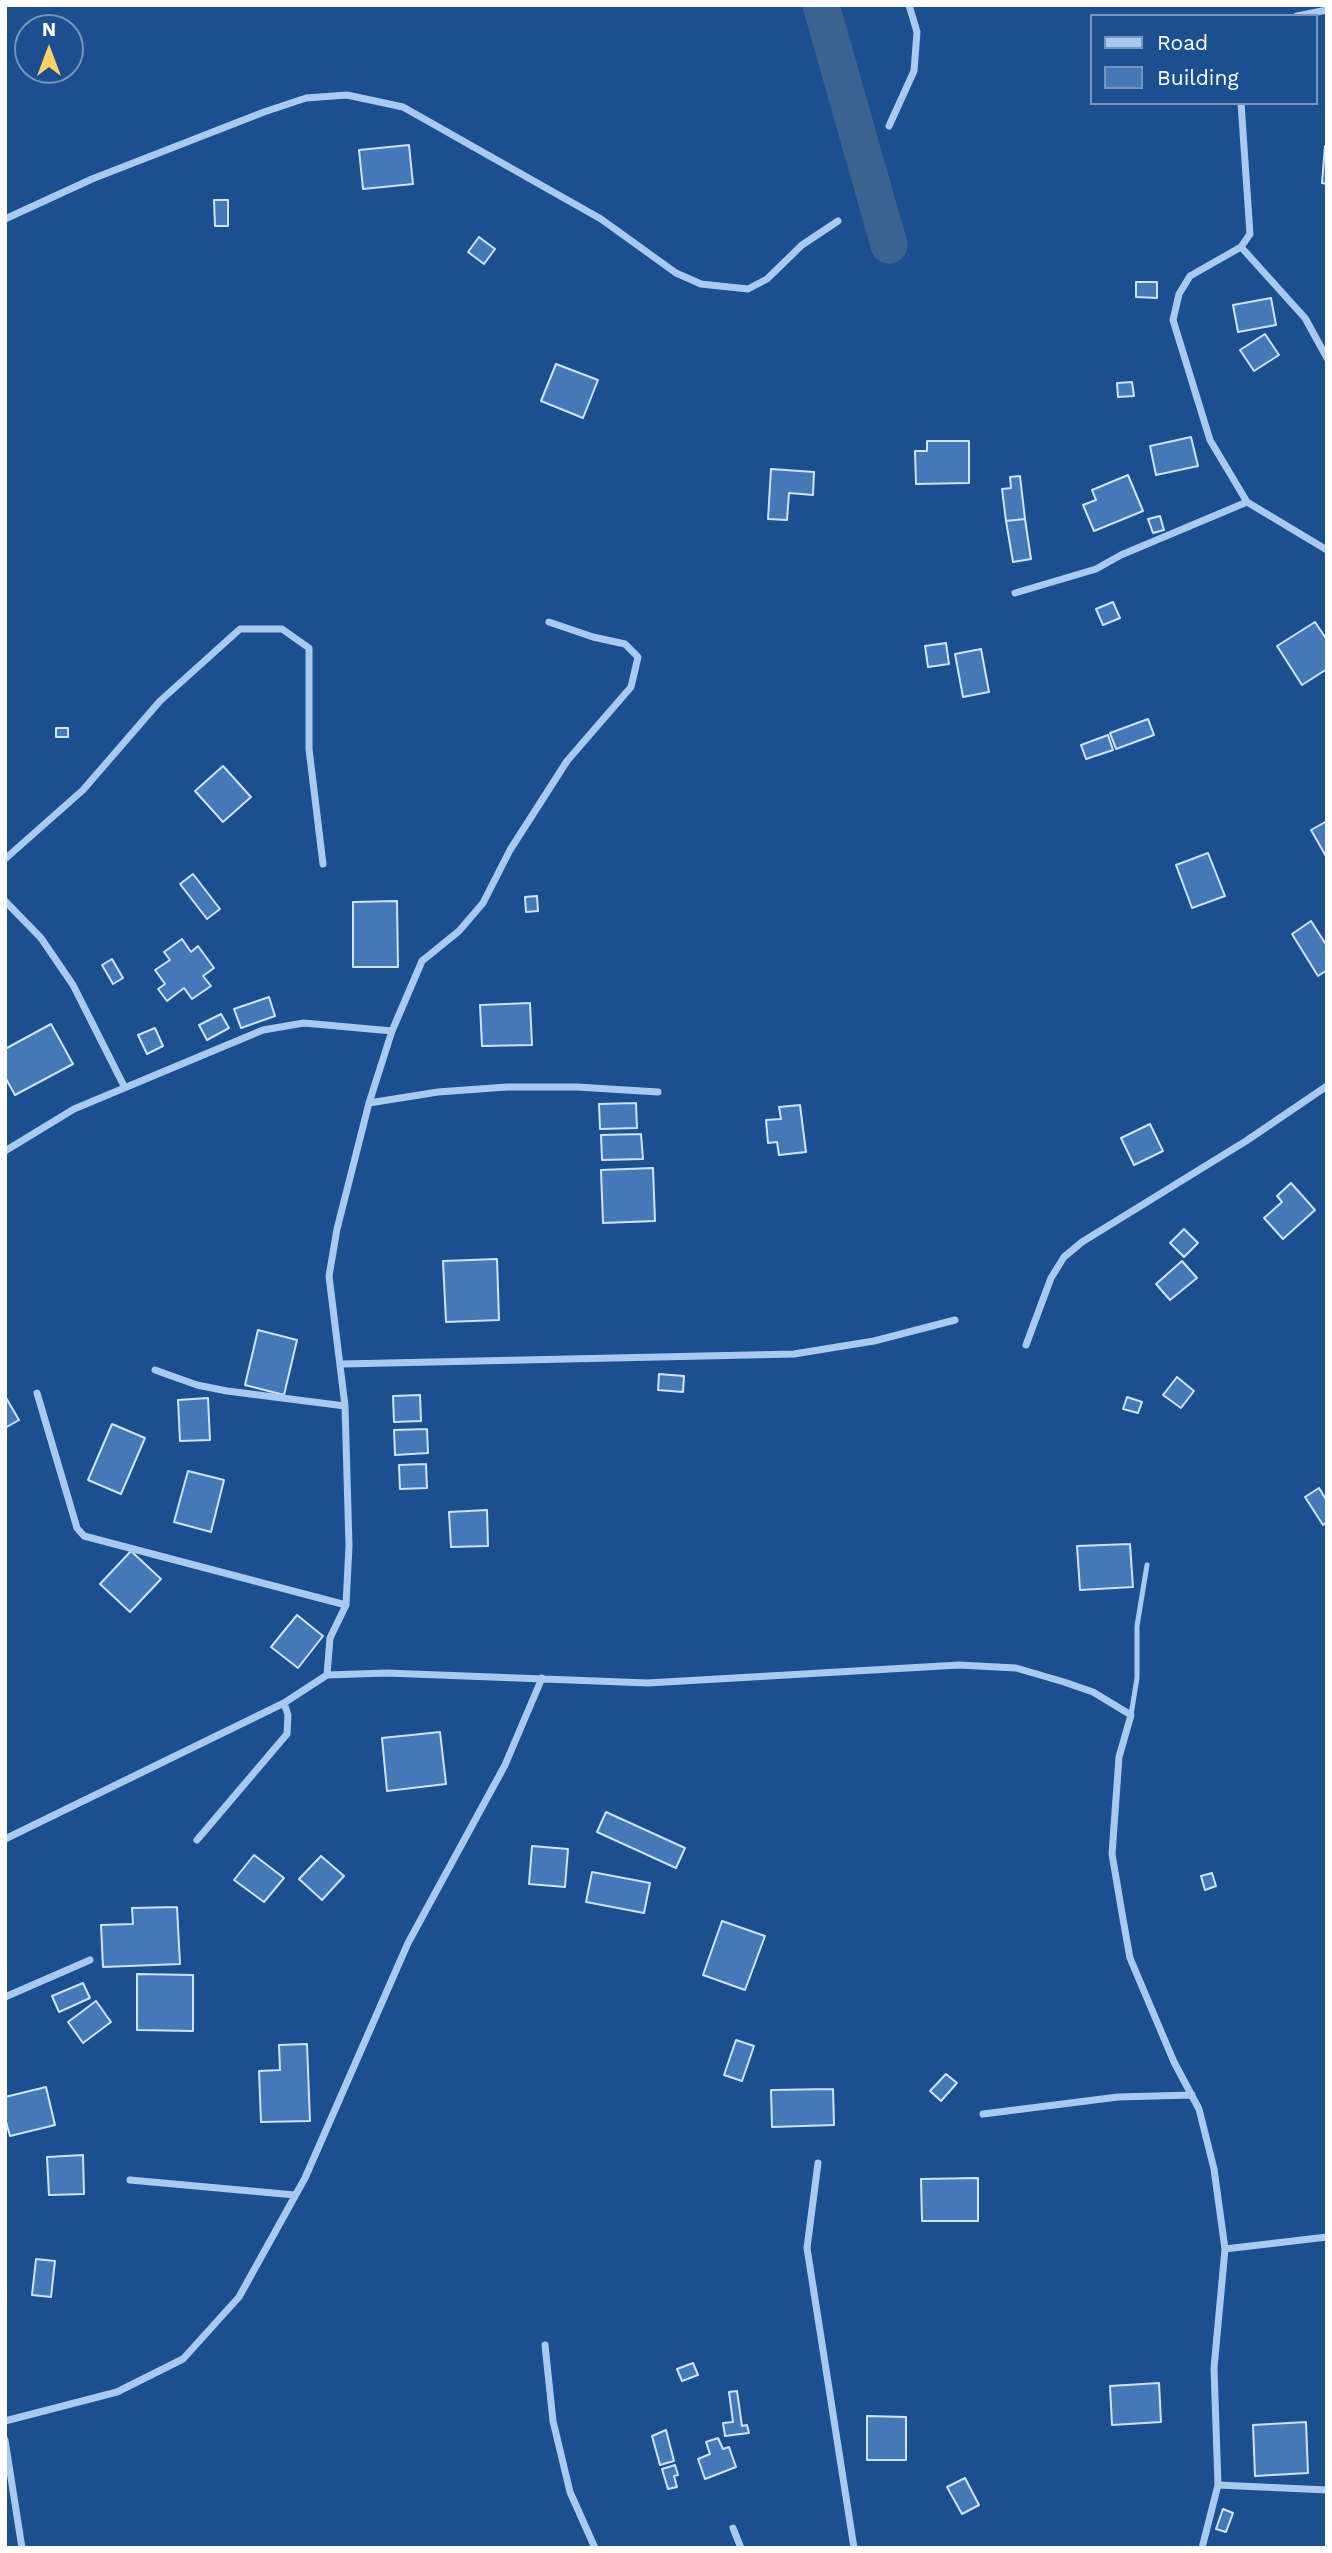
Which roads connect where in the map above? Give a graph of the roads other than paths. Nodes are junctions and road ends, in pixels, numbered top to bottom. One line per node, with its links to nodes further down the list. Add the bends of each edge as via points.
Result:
1 (908, 5): 5 (street, via 917,32 914,71)
2 (1327, 10): 3 (street)
3 (1307, 14)
4 (1241, 105): 8 (street, via 1250,234)
5 (889, 126)
6 (5, 219): 7 (street, via 92,179 264,112 306,98 347,95 404,107 601,219 676,273 701,284 748,289)
7 (838, 221)
8 (1241, 247): 9 (street, via 1304,318); 10 (street, via 1190,276 1172,320 1210,440)
9 (1327, 358)
10 (1247, 502): 11 (street); 12 (street, via 1096,569)
11 (1327, 550)
12 (1015, 593)
13 (549, 622): 17 (street, via 625,643 638,657 631,687 567,761 483,902 459,931 426,955)
14 (5, 859): 15 (street, via 83,790 160,701 240,629 282,629 309,648 309,749)
15 (323, 864)
16 (5, 901): 18 (street, via 41,938 73,985)
17 (392, 1031): 18 (street, via 289,1024 263,1030); 21 (street)
18 (124, 1086): 22 (street, via 54,1119)
19 (1327, 1086): 24 (street, via 1082,1242 1051,1278)
20 (658, 1092): 21 (street, via 507,1087)
21 (369, 1103): 25 (street, via 329,1276)
22 (5, 1151)
23 (955, 1320): 25 (street, via 874,1341 794,1354)
24 (1026, 1345)
25 (342, 1364): 28 (street)
26 (155, 1370): 28 (street, via 227,1391)
27 (37, 1393): 30 (street, via 77,1528 84,1536)
28 (345, 1406): 30 (street)
29 (1147, 1565): 34 (lane)
30 (346, 1605): 31 (street, via 330,1638)
31 (327, 1675): 32 (street); 33 (street)
32 (542, 1678): 34 (street, via 648,1683 959,1665 1016,1668 1093,1692); 43 (street, via 499,1777 408,1943)
33 (284, 1703): 35 (street); 36 (street, via 287,1734)
34 (1131, 1715): 39 (street, via 1119,1757 1114,1867 1130,1958)
35 (5, 1839)
36 (197, 1840)
37 (90, 1960): 38 (street)
38 (5, 1997)
39 (1192, 2095): 40 (street, via 1118,2097); 45 (street, via 1214,2169)
40 (983, 2114)
41 (818, 2163): 56 (street, via 807,2248)
42 (130, 2180): 43 (street)
43 (295, 2195): 47 (street, via 239,2297 183,2359 117,2392)
44 (1327, 2237): 45 (street)
45 (1224, 2249): 50 (street, via 1214,2368)
46 (545, 2344): 54 (street, via 553,2421 570,2492)
47 (5, 2421)
48 (5, 2440): 49 (street)
49 (7, 2461): 53 (street)
50 (1219, 2485): 51 (street); 57 (street)
51 (1327, 2490)
52 (733, 2528): 55 (street)
53 (22, 2548)
54 (595, 2548)
55 (741, 2548)
56 (854, 2548)
57 (1202, 2548)

